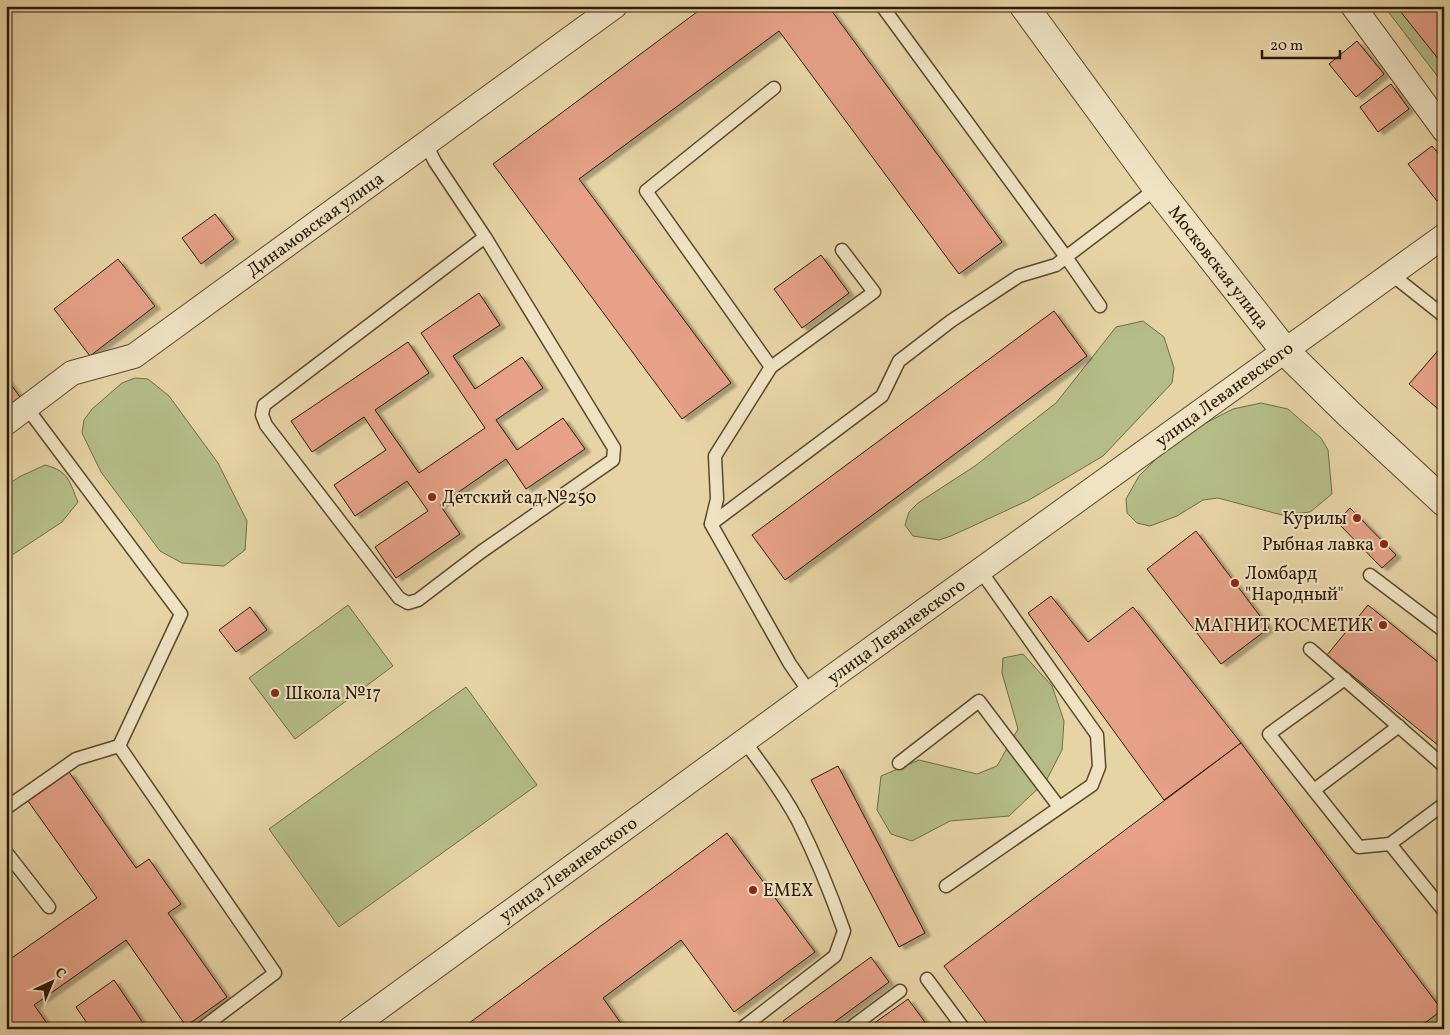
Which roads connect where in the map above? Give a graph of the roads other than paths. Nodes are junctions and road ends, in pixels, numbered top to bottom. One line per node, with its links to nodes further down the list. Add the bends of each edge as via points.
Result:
1 (615, 6): 7 (street, Динамовская улица)
2 (882, 6): 12 (lane)
3 (1024, 6): 8 (street, Московская улица)
4 (1353, 6): 6 (street)
5 (774, 88): 17 (lane, via 646,191)
6 (1444, 130)
7 (426, 144): 10 (lane); 18 (street, Динамовская улица, via 134,356 72,373)
8 (1157, 188): 12 (lane); 16 (street, Московская улица)
9 (1444, 236): 13 (street, улица Леваневского)
10 (485, 237): 10 (lane, via 614,448 613,460 418,600 408,603 398,598 266,425 262,415 264,405)
11 (842, 250): 17 (lane, via 874,292)
12 (1066, 258): 14 (lane); 21 (lane, via 1056,265 1019,276 936,332 899,361 882,396)
13 (1391, 274): 15 (lane); 16 (street, улица Леваневского)
14 (1100, 306)
15 (1444, 316)
16 (1285, 351): 20 (street, Московская улица); 22 (street, улица Леваневского)
17 (771, 366): 21 (lane, via 715,456 717,499)
18 (27, 408): 19 (street, Динамовская улица); 30 (lane, via 182,614)
19 (6, 423)
20 (1444, 502)
21 (711, 524): 27 (lane, via 790,664)
22 (980, 570): 27 (street, улица Леваневского); 35 (lane, via 1097,735 1100,767 1092,785)
23 (1370, 575): 24 (lane)
24 (1444, 631)
25 (1310, 649): 26 (lane)
26 (1344, 679): 28 (lane); 33 (lane, via 1269,734)
27 (810, 693): 29 (street, улица Леваневского)
28 (1399, 726): 32 (lane); 33 (lane)
29 (744, 741): 45 (street, улица Леваневского); 46 (lane, via 798,820 844,931 835,956)
30 (119, 746): 36 (lane, via 76,759); 44 (lane, via 275,973)
31 (899, 763): 35 (lane, via 979,701)
32 (1444, 766)
33 (1314, 790): 37 (lane, via 1360,847)
34 (1444, 804): 37 (lane)
35 (1060, 807): 39 (lane)
36 (6, 808)
37 (1390, 844): 41 (lane)
38 (6, 852): 40 (lane)
39 (946, 886)
40 (48, 907)
41 (1444, 911)
42 (927, 979): 48 (lane)
43 (900, 992): 47 (lane)
44 (201, 1029)
45 (350, 1029)
46 (741, 1029)
47 (849, 1029)
48 (964, 1029)

